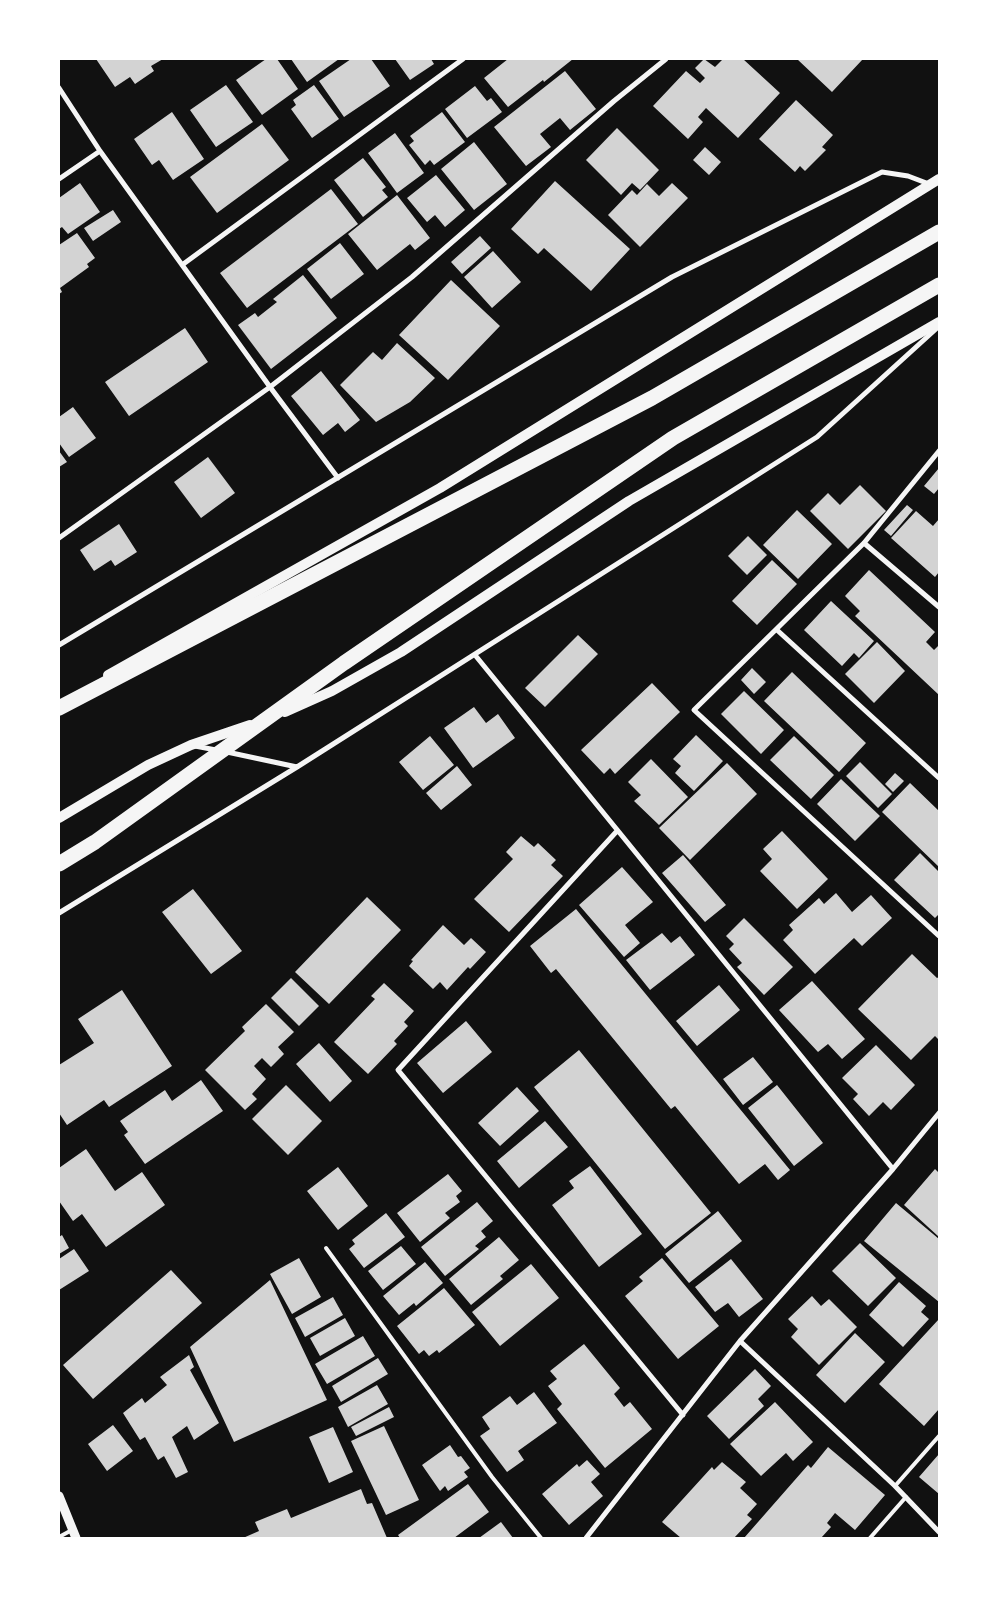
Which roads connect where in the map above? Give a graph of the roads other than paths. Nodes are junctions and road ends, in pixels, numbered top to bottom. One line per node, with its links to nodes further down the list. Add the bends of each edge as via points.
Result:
1 (463, 59): 9 (street)
2 (666, 59): 13 (street, via 412,277)
3 (59, 88): 4 (street)
4 (100, 151): 5 (street); 9 (street)
5 (59, 178)
6 (939, 179): 7 (main road)
7 (929, 184): 15 (street, via 908,176 882,172 672,277); 22 (main road, via 440,488)
8 (939, 232): 23 (highway, via 652,398)
9 (182, 264): 13 (street)
10 (939, 285): 29 (highway, via 673,438 344,663 96,842)
11 (939, 322): 24 (main road, via 630,501 401,652 332,691 274,716)
12 (939, 326): 21 (street, via 817,437)
13 (270, 387): 15 (street); 16 (street)
14 (939, 451): 17 (street)
15 (338, 478): 20 (street)
16 (59, 538)
17 (864, 543): 18 (street); 19 (street)
18 (939, 607)
19 (777, 630): 26 (street); 31 (street, via 694,710)
20 (59, 645)
21 (475, 655): 25 (street); 28 (street)
22 (59, 702)
23 (59, 708)
24 (191, 745): 25 (street); 27 (main road, via 148,765)
25 (297, 767): 30 (street)
26 (939, 778)
27 (59, 818)
28 (618, 831): 33 (street); 36 (street, via 398,1070)
29 (59, 864)
30 (59, 913)
31 (939, 936)
32 (939, 1113): 33 (street)
33 (893, 1168): 35 (street)
34 (326, 1248): 44 (lane, via 492,1477)
35 (740, 1341): 36 (street); 38 (street)
36 (683, 1415): 45 (street)
37 (939, 1436): 38 (lane)
38 (896, 1486): 40 (street)
39 (59, 1496): 42 (street)
40 (906, 1497): 41 (street); 46 (lane)
41 (939, 1532)
42 (74, 1534): 43 (lane)
43 (59, 1537)
44 (541, 1538)
45 (586, 1538)
46 (870, 1538)

